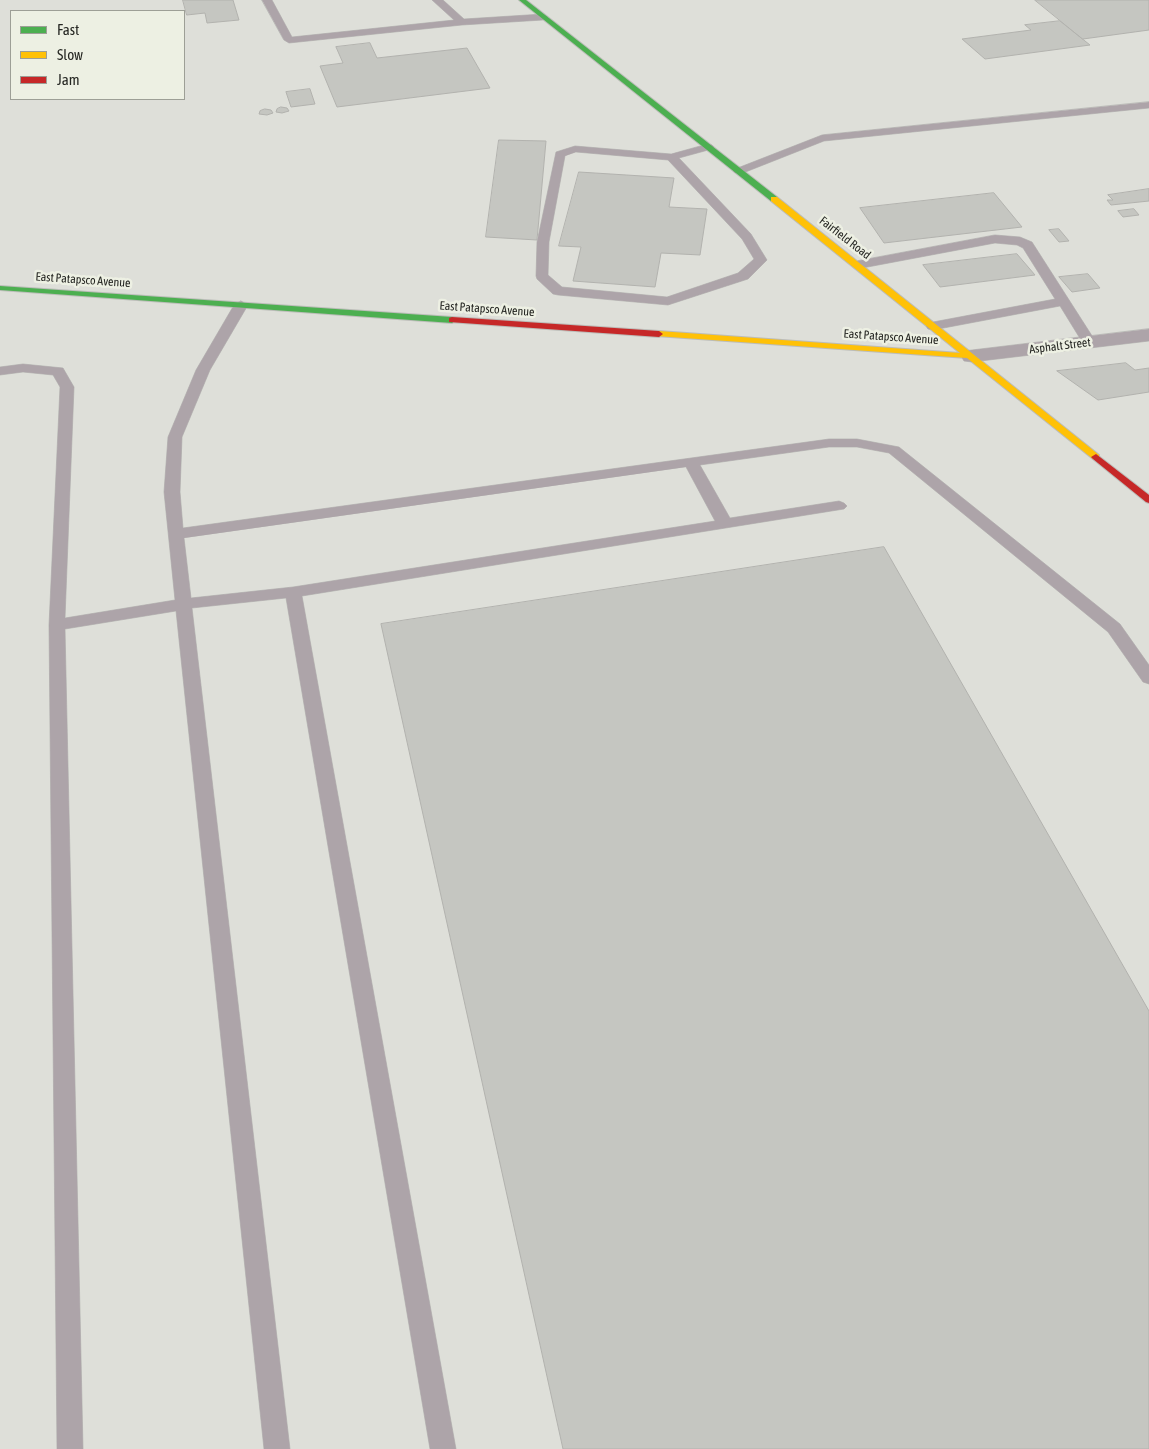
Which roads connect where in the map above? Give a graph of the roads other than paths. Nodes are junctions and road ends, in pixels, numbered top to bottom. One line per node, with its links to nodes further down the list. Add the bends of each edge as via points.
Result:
1 (267, 0): 5 (lane, via 289,40)
2 (437, 0): 5 (lane)
3 (522, 0): 4 (street, Fairfield Road)
4 (543, 17): 5 (lane); 7 (street, Fairfield Road)
5 (462, 22)
6 (1149, 105): 9 (lane, via 822,138)
7 (708, 148): 8 (lane); 9 (street, Fairfield Road)
8 (671, 157): 8 (lane, via 575,149 560,154 542,242 542,276 558,291 668,301 743,276 762,260 747,237)
9 (738, 172): 10 (street, Fairfield Road)
10 (857, 266): 12 (lane, via 994,239 1020,241 1028,245); 14 (street, Fairfield Road)
11 (0, 288): 13 (street, East Patapsco Avenue)
12 (1064, 301): 14 (lane); 16 (lane)
13 (241, 305): 17 (street, East Patapsco Avenue); 23 (lane, via 203,370 175,437 172,492)
14 (933, 326): 17 (street, Fairfield Road)
15 (1149, 335): 16 (street, Asphalt Street)
16 (1089, 342): 17 (street, Asphalt Street)
17 (972, 356): 20 (street, Fairfield Road)
18 (0, 371): 26 (lane, via 23,368 58,371 67,387)
19 (692, 464): 22 (lane); 23 (lane); 27 (lane, via 829,444 857,444 894,450 1114,628)
20 (1149, 500)
21 (839, 506): 22 (lane)
22 (725, 524): 24 (lane)
23 (176, 534): 25 (lane)
24 (294, 592): 25 (lane); 30 (lane)
25 (184, 604): 26 (lane); 29 (lane)
26 (57, 625): 28 (lane)
27 (1149, 678)
28 (70, 1449)
29 (277, 1449)
30 (443, 1449)

